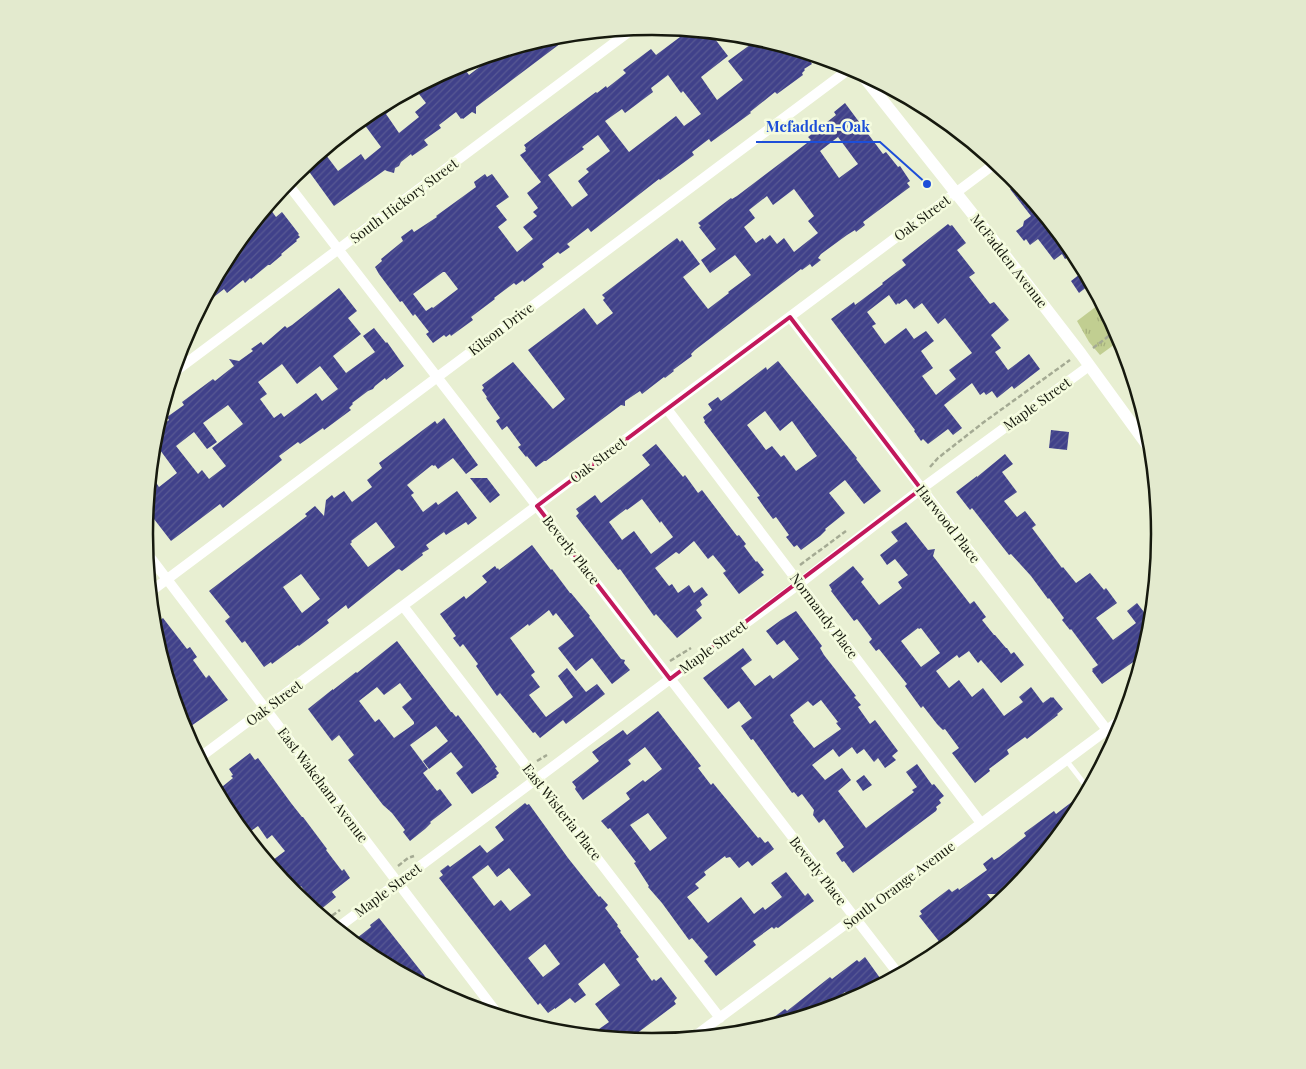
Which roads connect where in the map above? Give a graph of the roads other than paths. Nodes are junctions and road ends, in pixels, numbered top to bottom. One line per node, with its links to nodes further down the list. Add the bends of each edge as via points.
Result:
1 (623, 36): 7 (street, South Hickory Street)
2 (844, 73): 11 (street, Kilson Drive)
3 (871, 85): 6 (street, McFadden Avenue)
4 (990, 167): 6 (street, Oak Street)
5 (292, 189): 7 (street, Beverly Place)
6 (956, 193): 8 (street, Oak Street); 10 (street, McFadden Avenue)
7 (338, 250): 9 (street, South Hickory Street); 11 (street, Beverly Place)
8 (790, 317): 12 (street, Oak Street); 14 (street, Harwood Place)
9 (183, 365)
10 (1089, 366): 13 (street, McFadden Avenue); 14 (street, Maple Street)
11 (437, 377): 15 (street, Beverly Place); 17 (street, Kilson Drive)
12 (667, 409): 15 (street, Oak Street); 18 (street, Normandy Place)
13 (1141, 430)
14 (921, 489): 18 (street, Maple Street); 24 (street, Harwood Place)
15 (536, 506): 20 (street, Oak Street); 21 (street, Beverly Place)
16 (155, 564): 17 (street, East Wakeham Avenue)
17 (167, 580): 19 (street, Kilson Drive); 22 (street, East Wakeham Avenue)
18 (799, 584): 21 (street, Maple Street); 29 (street, Normandy Place)
19 (157, 587)
20 (403, 606): 22 (street, Oak Street); 27 (street, East Wisteria Place)
21 (670, 679): 27 (street, Maple Street); 31 (street, Beverly Place)
22 (265, 709): 25 (street, Oak Street); 30 (street, East Wakeham Avenue)
23 (1115, 724): 24 (street, South Orange Avenue)
24 (1107, 730): 26 (street, South Orange Avenue)
25 (205, 754)
26 (1066, 760): 28 (lane); 29 (street, South Orange Avenue)
27 (537, 780): 30 (street, Maple Street); 35 (street, East Wisteria Place)
28 (1085, 785)
29 (981, 824): 31 (street, South Orange Avenue)
30 (398, 883): 32 (street, Maple Street); 34 (street, East Wakeham Avenue)
31 (854, 918): 33 (street, Beverly Place); 35 (street, South Orange Avenue)
32 (342, 925)
33 (896, 971)
34 (493, 1007)
35 (720, 1018): 36 (street, South Orange Avenue)
36 (701, 1032)

